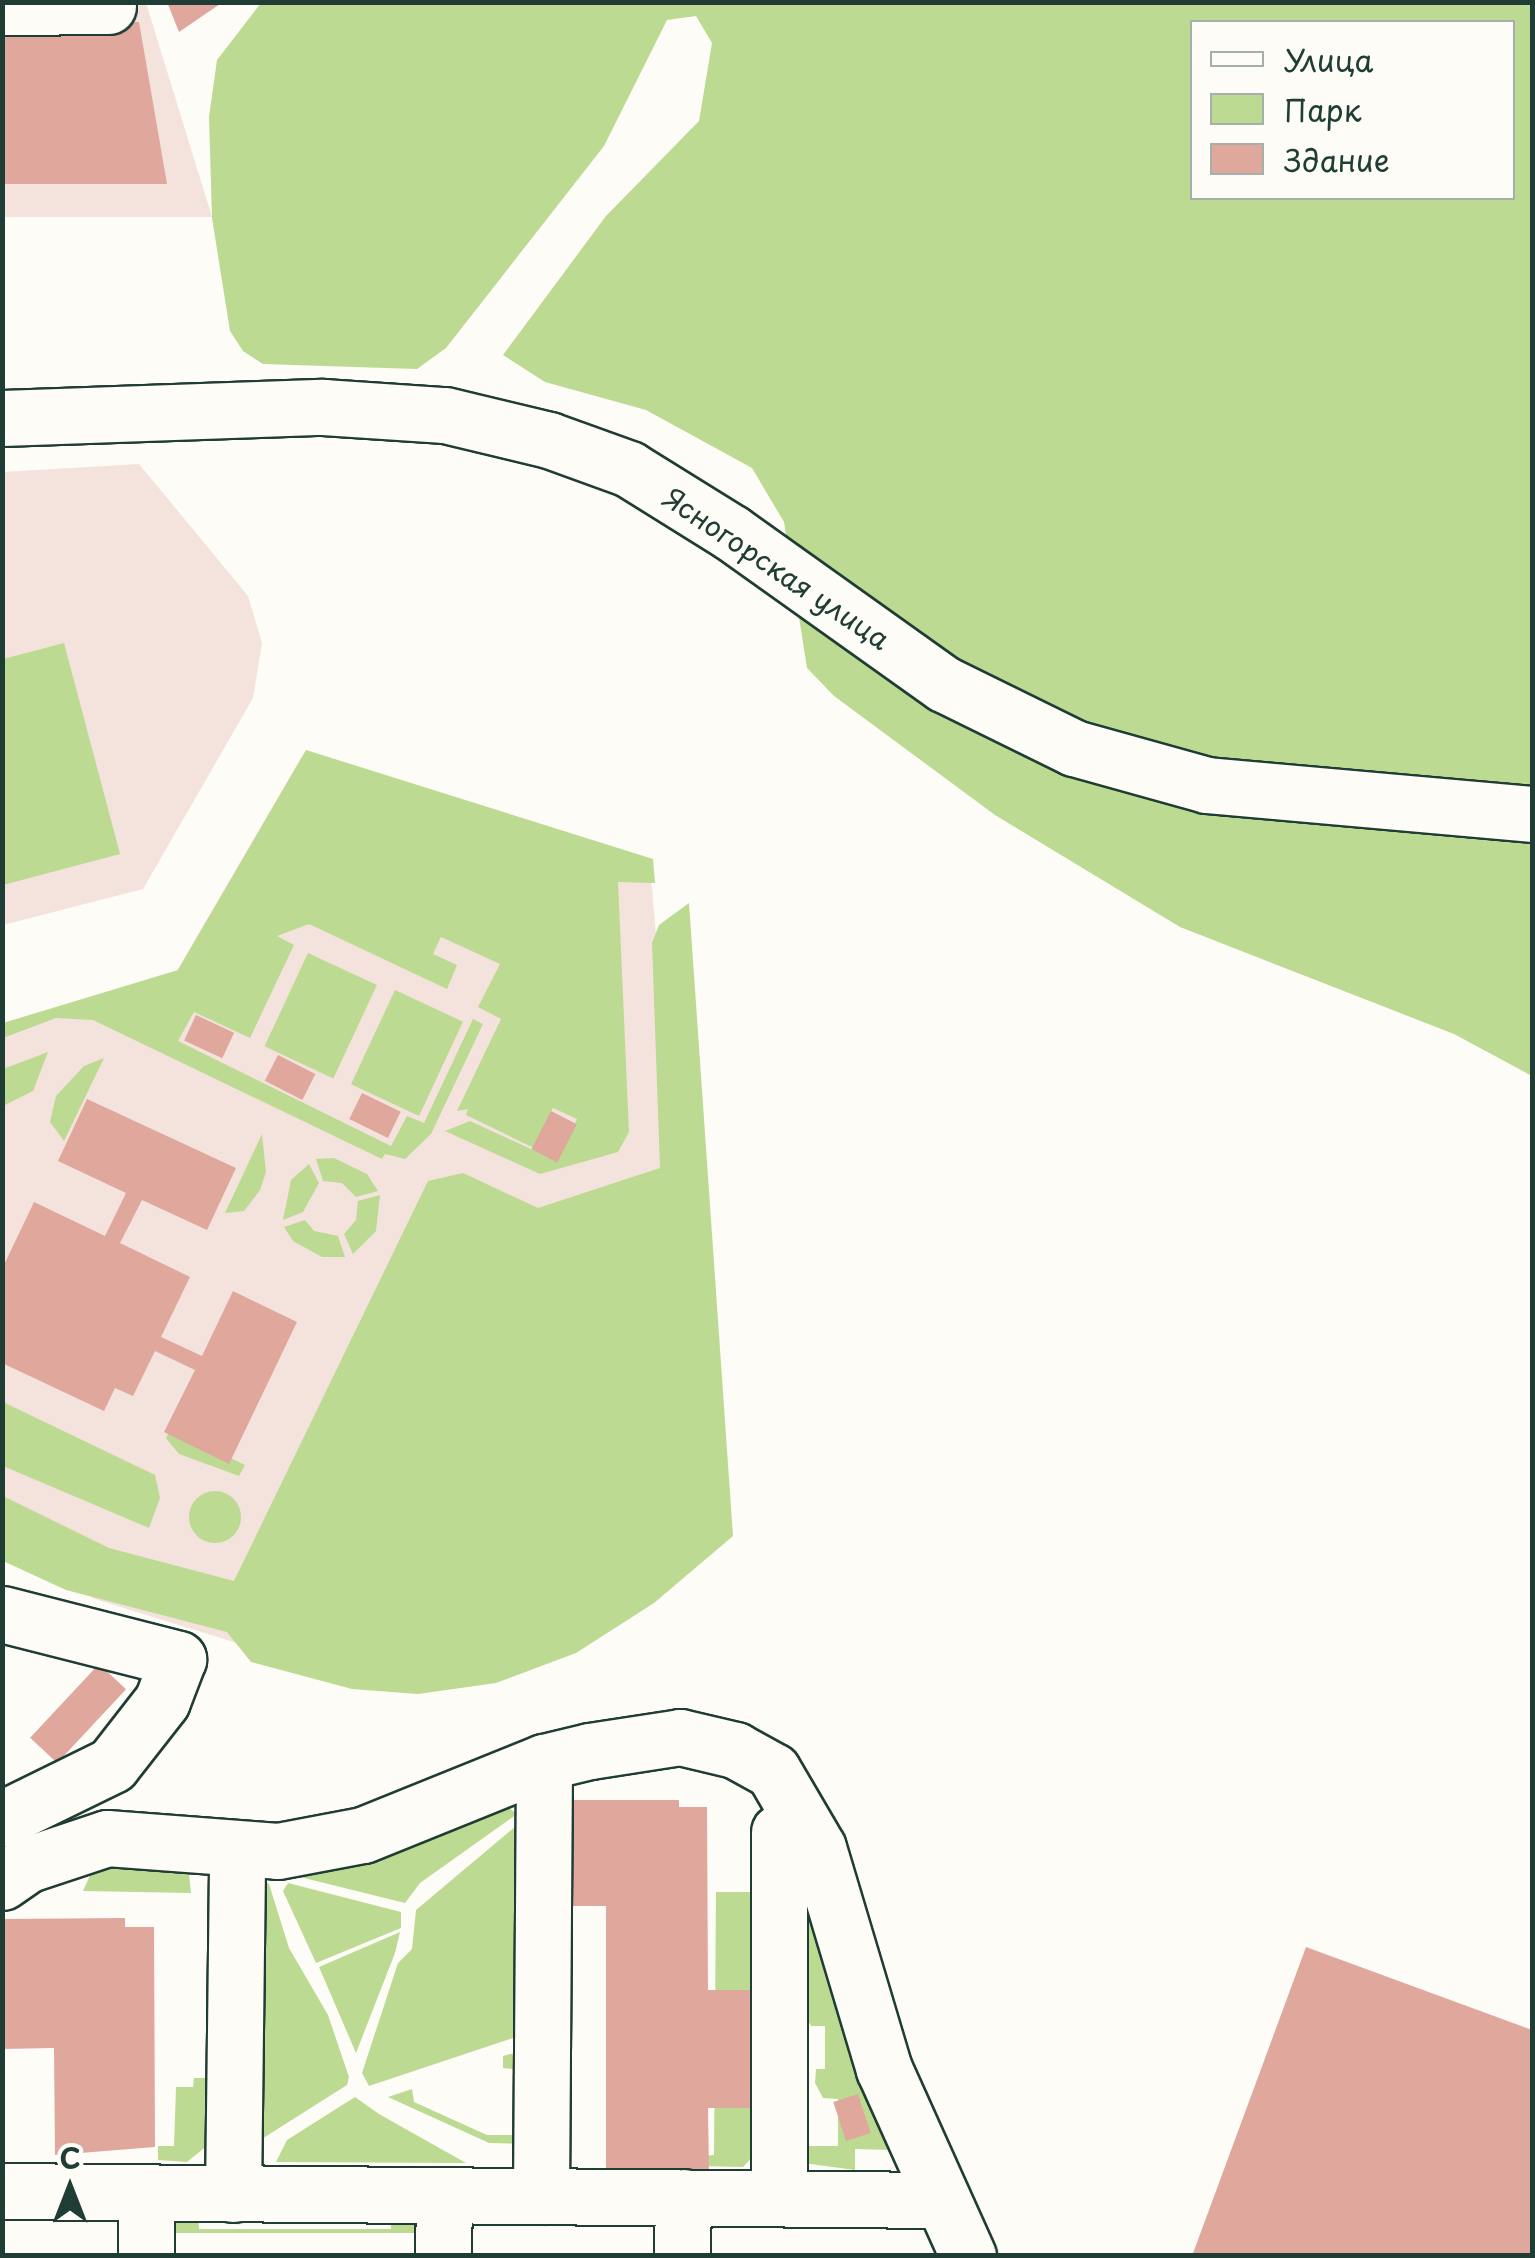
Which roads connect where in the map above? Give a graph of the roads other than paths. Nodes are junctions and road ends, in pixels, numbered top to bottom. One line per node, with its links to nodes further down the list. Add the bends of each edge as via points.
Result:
1 (108, 6): 2 (street)
2 (2, 7)
3 (2, 418): 4 (street, Ясногорская улица, via 323,406 445,415 549,440 629,469 732,533 944,684 1074,748 1206,784)
4 (1532, 814)
5 (2, 1614): 7 (street, via 178,1659 162,1701 112,1765)
6 (544, 1762): 9 (street, via 363,1835 278,1851); 15 (street); 18 (street, via 680,1737 734,1750 773,1771 818,1848 884,2069)
7 (2, 1819)
8 (779, 1832): 17 (street, via 766,1997)
9 (237, 1850): 10 (street, via 142,1836 107,1838 26,1865); 13 (street)
10 (2, 1882)
11 (2, 2191): 12 (street)
12 (146, 2192): 13 (street); 19 (street)
13 (233, 2194): 14 (street)
14 (444, 2196): 15 (street); 20 (street)
15 (541, 2196): 16 (street)
16 (683, 2198): 17 (street); 21 (street)
17 (779, 2198): 18 (street)
18 (942, 2200): 22 (street)
19 (146, 2256)
20 (443, 2256)
21 (682, 2256)
22 (968, 2256)

